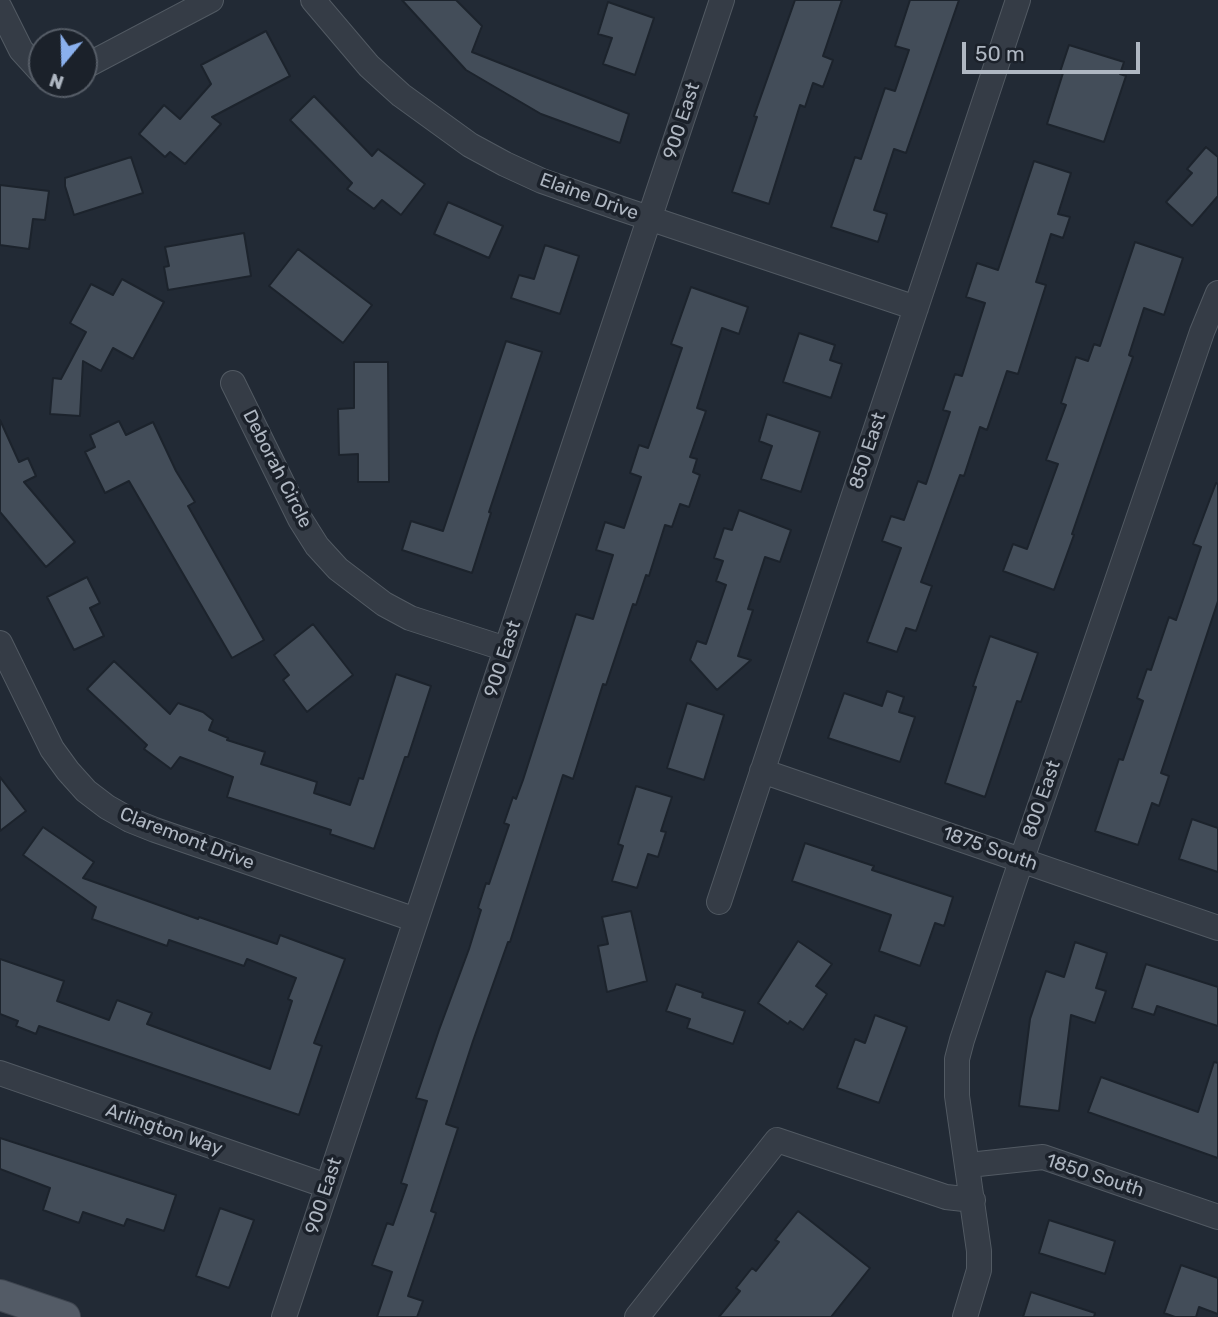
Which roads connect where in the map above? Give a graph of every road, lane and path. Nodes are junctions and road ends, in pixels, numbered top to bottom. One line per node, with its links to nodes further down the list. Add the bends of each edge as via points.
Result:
1 (211, 0): 7 (street)
2 (313, 0): 8 (street, Elaine Drive, via 369,66 470,145 542,181)
3 (722, 0): 8 (street, 900 East)
4 (1018, 0): 10 (street, 850 East)
5 (0, 8): 6 (street)
6 (28, 58)
7 (98, 59)
8 (649, 219): 10 (street, Elaine Drive); 13 (street, 900 East)
9 (1218, 293): 15 (street, 800 East)
10 (916, 308): 14 (street, 850 East)
11 (233, 383): 13 (street, Deborah Circle, via 300,519 338,569 410,618)
12 (0, 643): 17 (street, Claremont Drive, via 52,749 86,791 107,807 155,830)
13 (506, 649): 17 (street, 900 East)
14 (762, 771): 15 (street, 1875 South); 16 (street, 850 East)
15 (1021, 860): 18 (street, 1875 South); 20 (street, 800 East, via 957,1059 957,1096)
16 (719, 902)
17 (416, 920): 21 (street, 900 East)
18 (1218, 928)
19 (0, 1073): 21 (street, Arlington Way)
20 (969, 1165): 22 (street, 800 East); 23 (street, 1850 South, via 1043,1157)
21 (327, 1186): 26 (street, 900 East)
22 (973, 1200): 27 (street, via 946,1197 777,1140); 28 (street, 800 East, via 979,1270)
23 (1218, 1217)
24 (0, 1295): 25 (main road)
25 (65, 1317)
26 (284, 1317)
27 (637, 1317)
28 (965, 1317)

